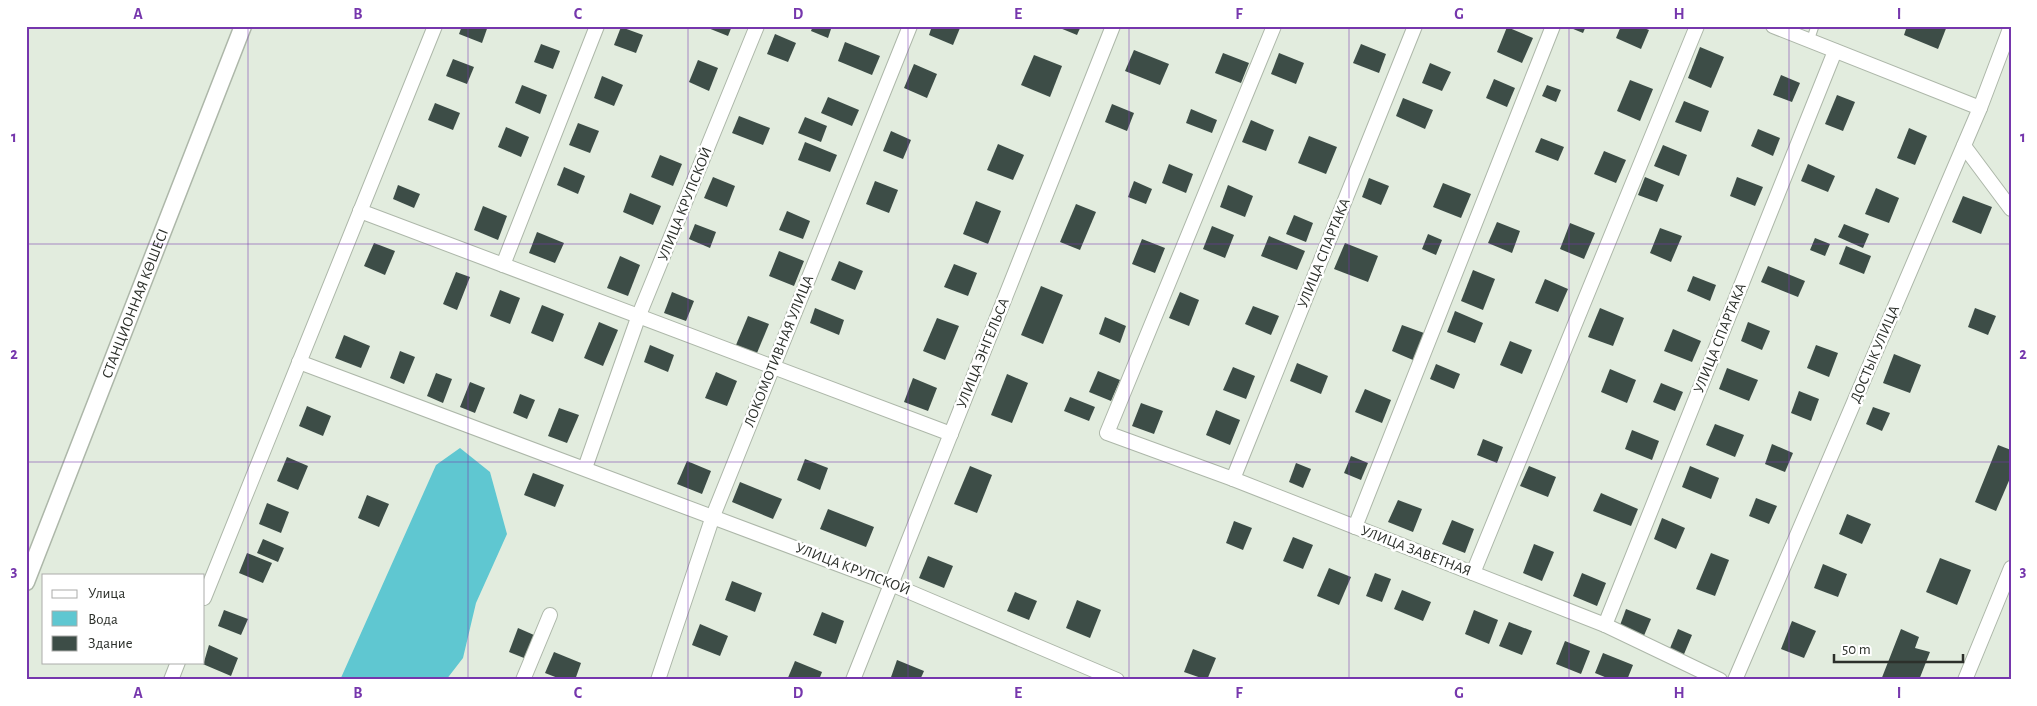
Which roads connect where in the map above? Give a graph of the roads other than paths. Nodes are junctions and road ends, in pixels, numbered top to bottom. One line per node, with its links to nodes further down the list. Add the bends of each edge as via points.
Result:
1 (243, 26): 31 (street, СТАНЦИОННАЯ КӨШЕСІ)
2 (435, 26): 19 (street)
3 (598, 26): 20 (street)
4 (757, 26): 21 (street, УЛИЦА КРУПСКОЙ)
5 (910, 26): 23 (street, ЛОКОМОТИВНАЯ УЛИЦА)
6 (1113, 26): 24 (street, УЛИЦА ЭНГЕЛЬСА)
7 (1274, 26): 26 (street, УЛИЦА ЗАВЕТНАЯ, via 1107,433)
8 (1415, 26): 26 (street, УЛИЦА СПАРТАКА)
9 (1553, 26): 28 (street)
10 (1697, 26): 30 (street)
11 (1774, 26): 14 (street)
12 (1815, 26): 14 (lane)
13 (2011, 26): 16 (street, ДОСТЫК УЛИЦА)
14 (1810, 41): 15 (street)
15 (1835, 51): 16 (street); 35 (street, УЛИЦА СПАРТАКА)
16 (1980, 108): 17 (street, ДОСТЫК УЛИЦА)
17 (1964, 146): 18 (street); 43 (street, ДОСТЫК УЛИЦА)
18 (2011, 209)
19 (360, 211): 20 (street); 22 (street)
20 (502, 265): 21 (street)
21 (639, 315): 23 (street); 25 (street, УЛИЦА КРУПСКОЙ)
22 (299, 362): 25 (street, УЛИЦА КРУПСКОЙ); 33 (street)
23 (773, 366): 24 (street); 27 (street, ЛОКОМОТИВНАЯ УЛИЦА)
24 (951, 434): 32 (street, УЛИЦА ЭНГЕЛЬСА)
25 (585, 468): 27 (street, УЛИЦА КРУПСКОЙ)
26 (1233, 479): 28 (street, УЛИЦА ЗАВЕТНАЯ)
27 (713, 516): 32 (street, УЛИЦА КРУПСКОЙ); 39 (street, ЛОКОМОТИВНАЯ УЛИЦА)
28 (1355, 527): 30 (street, УЛИЦА ЗАВЕТНАЯ)
29 (2011, 568): 44 (street)
30 (1473, 574): 35 (street, УЛИЦА ЗАВЕТНАЯ)
31 (26, 582)
32 (892, 584): 40 (street, УЛИЦА ЭНГЕЛЬСА); 41 (street, УЛИЦА КРУПСКОЙ)
33 (205, 596)
34 (550, 615): 38 (street)
35 (1605, 625): 42 (street, УЛИЦА ЗАВЕТНАЯ)
36 (177, 664): 37 (street)
37 (171, 680)
38 (524, 680)
39 (658, 680)
40 (853, 680)
41 (1117, 680)
42 (1720, 680)
43 (1735, 680)
44 (1964, 680)

